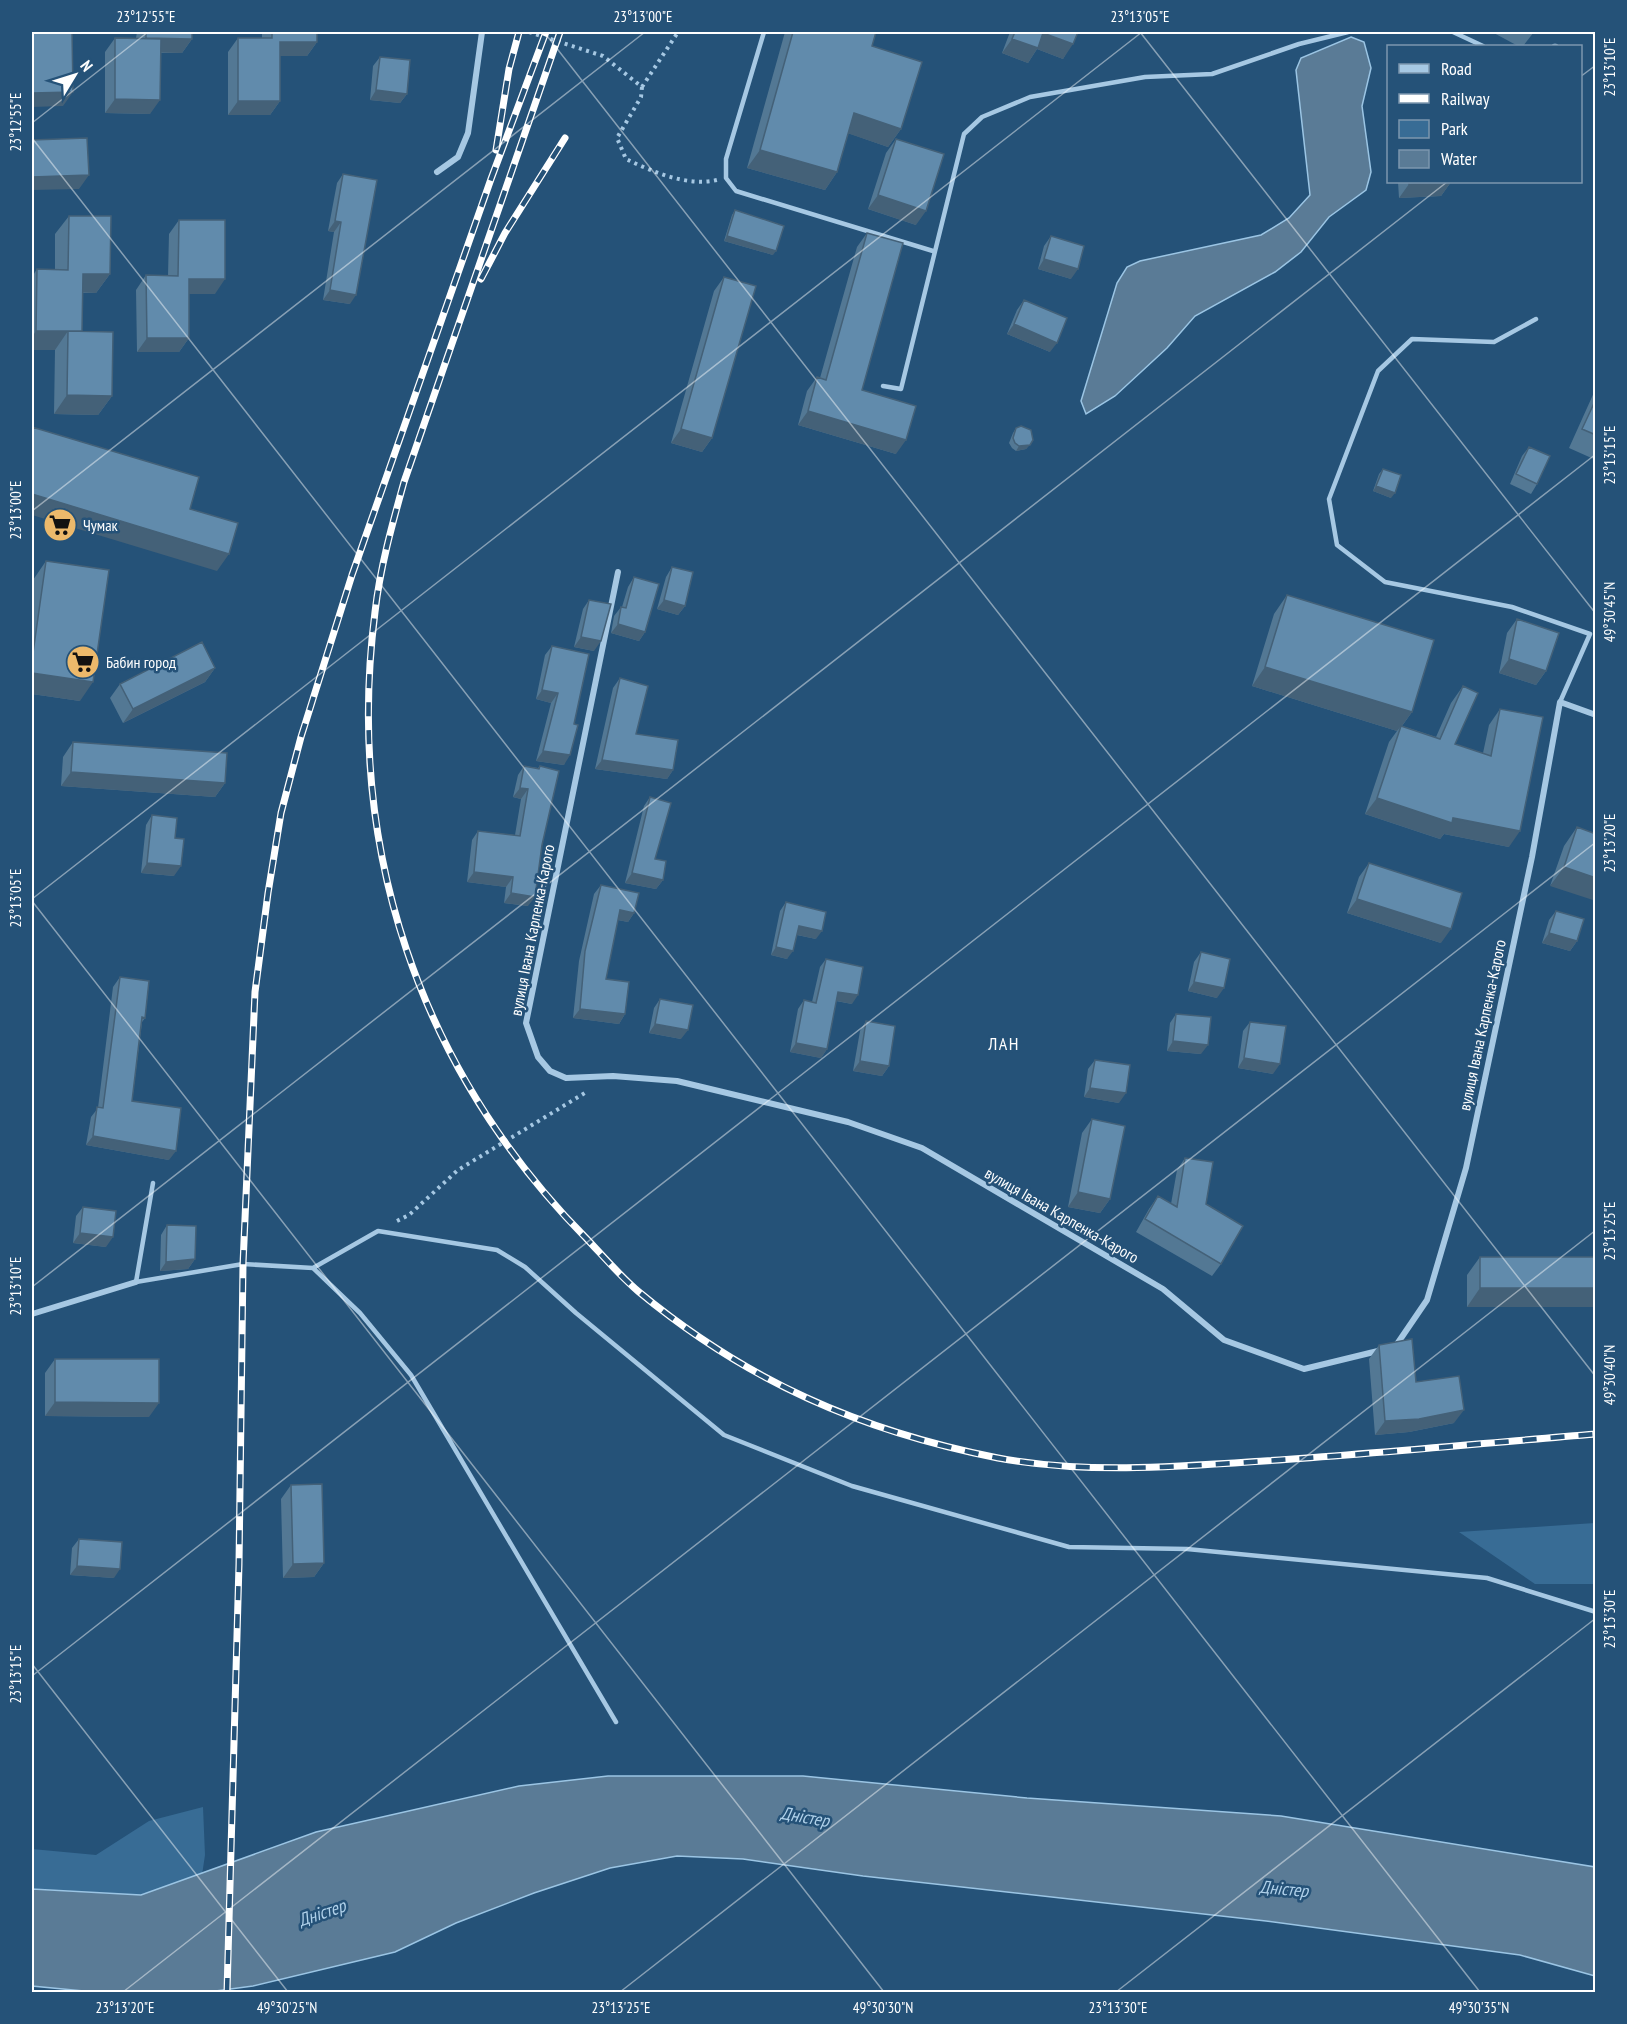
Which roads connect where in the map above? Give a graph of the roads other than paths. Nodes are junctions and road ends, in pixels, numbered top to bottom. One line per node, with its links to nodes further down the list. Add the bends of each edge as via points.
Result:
1 (482, 32): 6 (street, via 468,133 458,157)
2 (764, 32): 7 (lane, via 726,159 726,178 736,191)
3 (1348, 32): 7 (lane, via 1212,74 1145,77 1030,97 982,117 964,134)
4 (1453, 32): 5 (lane)
5 (1481, 45)
6 (437, 172)
7 (933, 251): 9 (lane, via 902,389)
8 (1536, 319): 11 (lane, via 1494,342 1412,339 1378,371 1329,500 1337,544 1385,582 1512,607 1590,634)
9 (883, 386)
10 (618, 572): 11 (street, вулиця Івана Карпенка-Карого, via 526,1023 538,1058 550,1071 566,1078 612,1076 677,1081 848,1122 922,1148 1163,1289 1224,1340 1304,1369 1395,1347 1427,1300 1466,1168 1532,857)
11 (1560, 702): 12 (street)
12 (1596, 714)
13 (153, 1183): 15 (lane)
14 (313, 1268): 15 (lane, via 243,1264); 17 (lane, via 378,1231 497,1250 525,1267 724,1435 852,1486 1070,1547 1186,1549 1487,1578); 18 (lane, via 360,1313 411,1375)
15 (136, 1282): 16 (street)
16 (32, 1314)
17 (1596, 1612)
18 (615, 1722)

